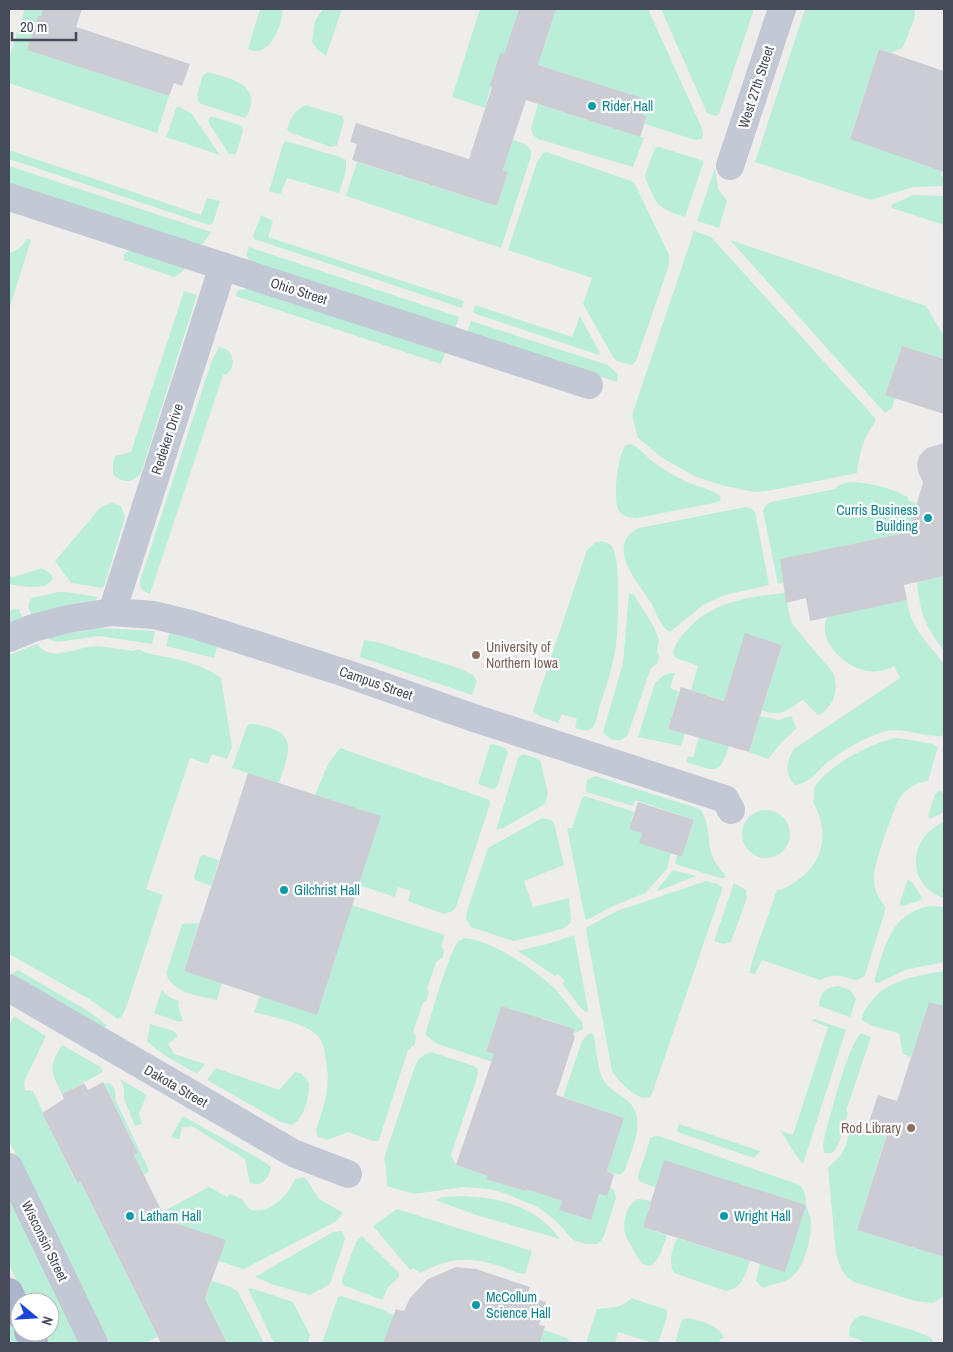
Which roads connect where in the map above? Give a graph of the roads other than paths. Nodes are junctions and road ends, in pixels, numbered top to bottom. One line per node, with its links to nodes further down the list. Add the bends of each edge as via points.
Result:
1 (782, 9): 2 (street, West 27th Street)
2 (730, 166)
3 (9, 196): 4 (street, Ohio Street)
4 (223, 266): 5 (street, Ohio Street); 6 (street, Redeker Drive)
5 (589, 385)
6 (112, 612): 7 (street, Campus Street, via 68,619); 8 (street, Campus Street, via 154,615 259,644 725,799)
7 (9, 638)
8 (731, 810)
9 (10, 991): 11 (street, Dakota Street, via 293,1153)
10 (9, 1167): 12 (street, Wisconsin Street)
11 (348, 1174)
12 (94, 1343)

